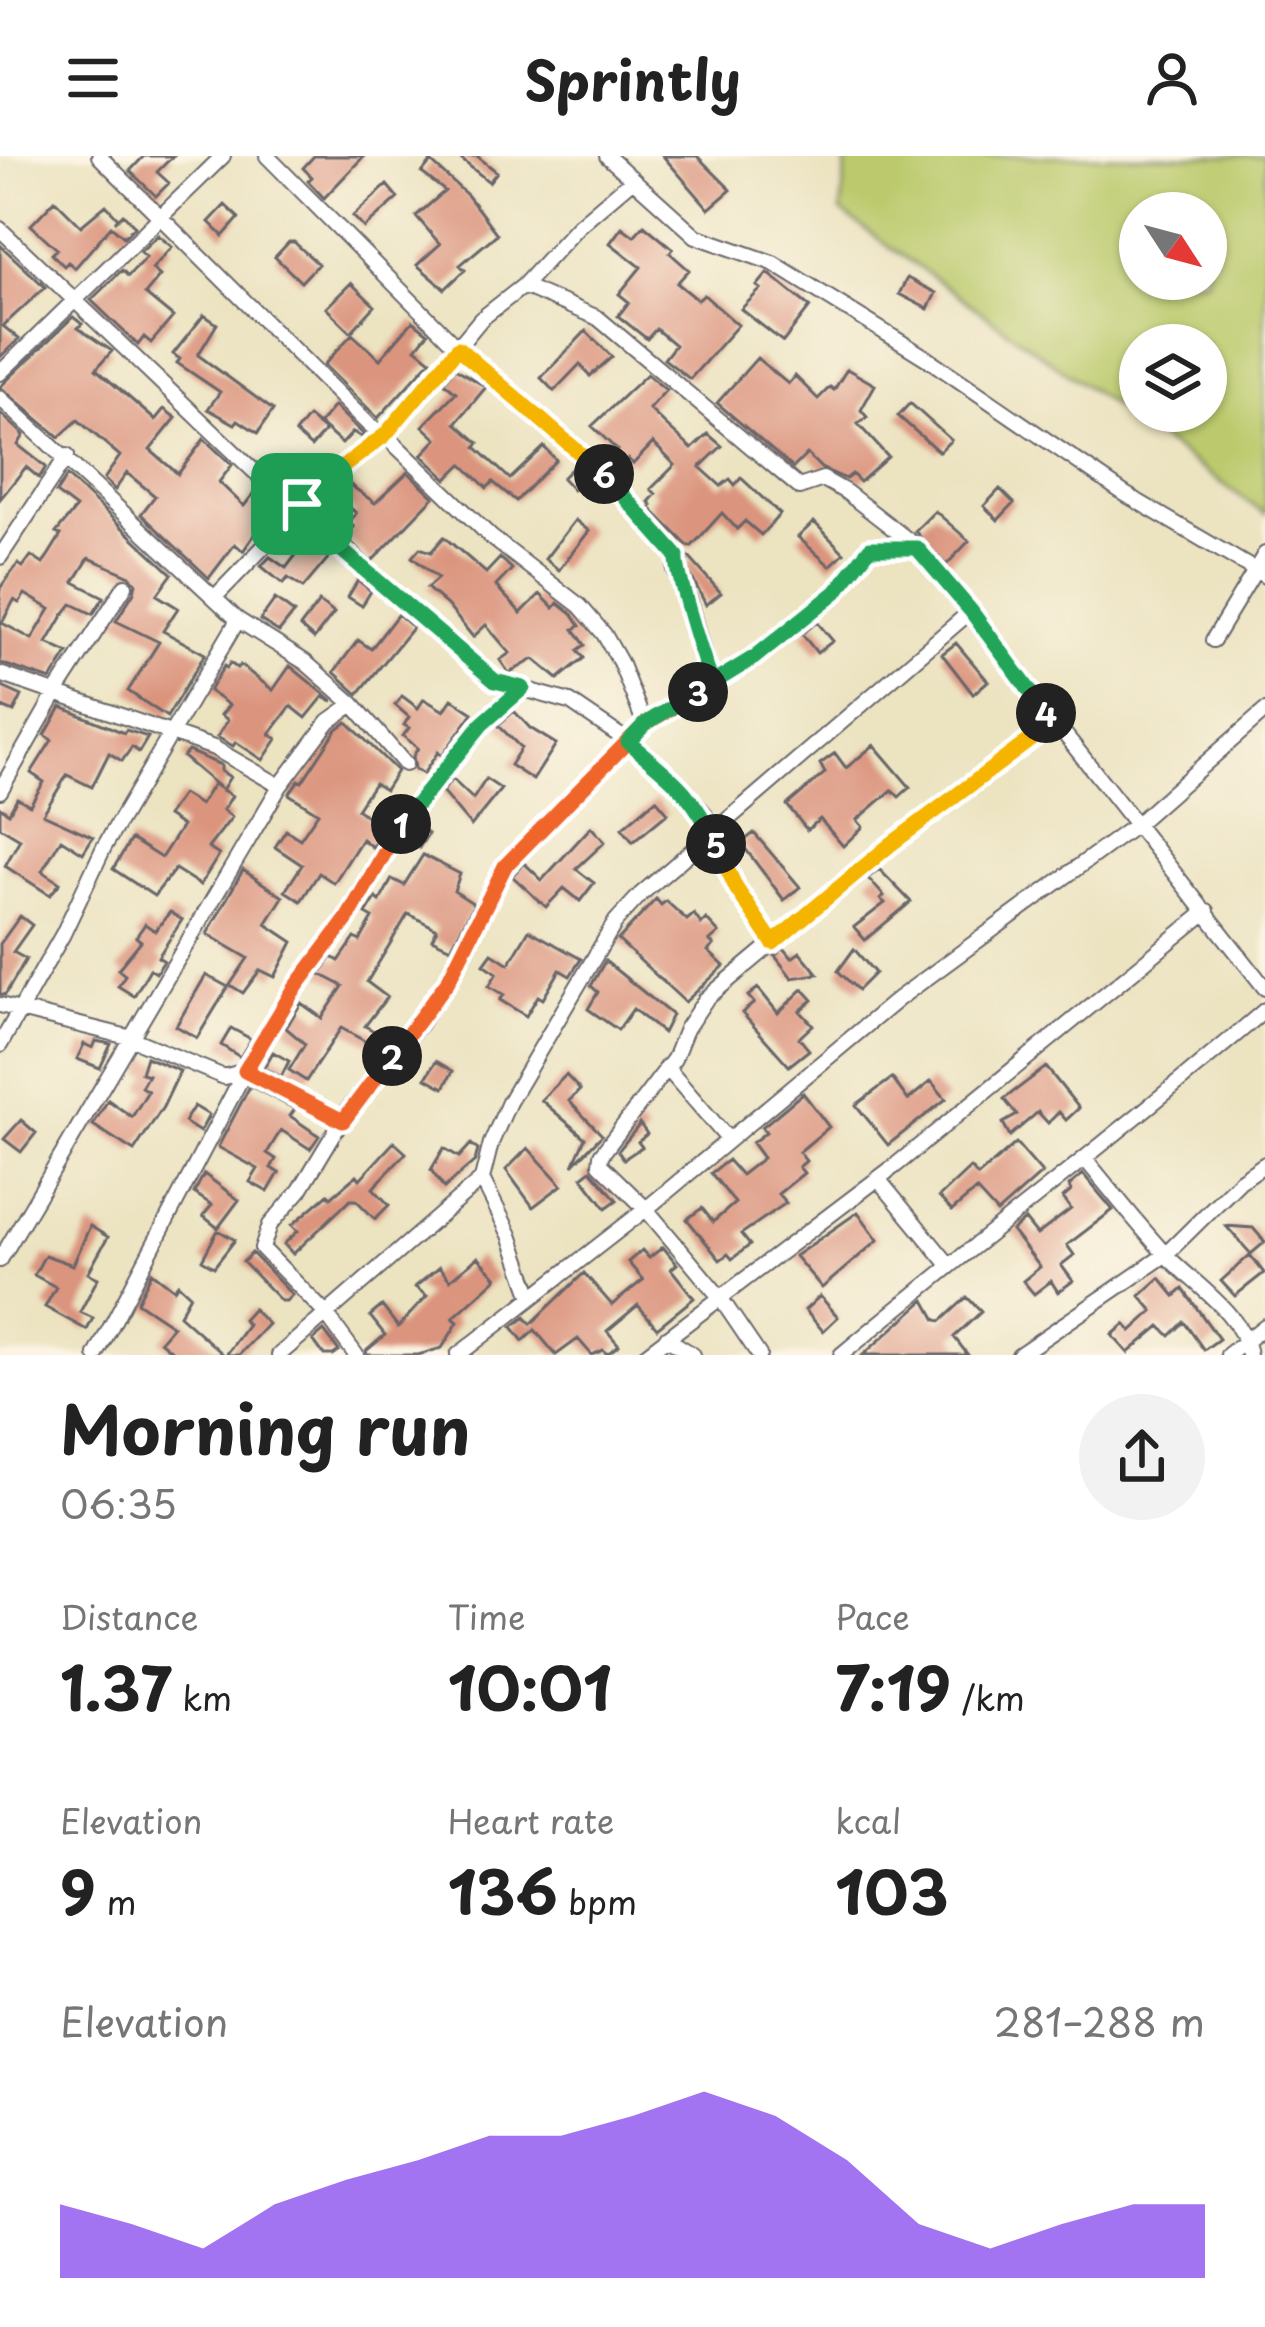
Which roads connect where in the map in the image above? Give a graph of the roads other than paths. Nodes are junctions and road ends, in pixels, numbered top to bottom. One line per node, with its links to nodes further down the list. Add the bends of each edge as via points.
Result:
1 (99, 156): 6 (street)
2 (224, 156): 6 (street)
3 (267, 156): 10 (street)
4 (607, 156): 5 (street)
5 (632, 180): 8 (street); 19 (street, via 695,236 772,263)
6 (163, 219): 9 (street); 13 (street)
7 (0, 229): 9 (street)
8 (523, 286): 10 (street); 16 (street, via 598,318 799,487 823,479)
9 (76, 302): 11 (street); 15 (street)
10 (458, 348): 13 (street); 26 (street, via 597,467 677,556)
11 (0, 373)
12 (0, 398): 14 (street)
13 (385, 435): 15 (street); 32 (street, via 491,537 580,606 620,662)
14 (67, 456): 18 (street); 21 (street)
15 (297, 512): 21 (street); 27 (street, via 495,681)
16 (917, 548): 22 (street); 26 (street, via 870,548 836,592)
17 (1265, 554): 19 (street)
18 (0, 557)
19 (1260, 573): 24 (street)
20 (125, 586): 28 (street)
21 (215, 596): 23 (street)
22 (971, 611): 31 (street); 39 (street)
23 (238, 620): 29 (street); 33 (street)
24 (1213, 640)
25 (0, 674): 28 (street)
26 (712, 682): 32 (street)
27 (523, 688): 34 (street, via 570,702); 49 (street, via 482,724 395,832)
28 (57, 691): 33 (street); 37 (street)
29 (353, 704): 35 (street); 36 (street, via 329,721)
30 (1265, 710): 38 (street)
31 (1053, 723): 38 (street); 41 (street)
32 (645, 724): 34 (street)
33 (174, 733): 36 (street); 45 (street)
34 (628, 742): 39 (street, via 682,788); 50 (street, via 505,866 448,981)
35 (404, 764)
36 (280, 786): 46 (street)
37 (0, 791)
38 (1134, 826): 40 (street); 51 (street, via 898,1000)
39 (712, 836): 41 (street); 55 (street, via 616,921 509,1102)
40 (1207, 911): 42 (street); 54 (street)
41 (773, 943): 48 (street, via 706,999)
42 (1265, 988)
43 (0, 1005): 45 (street)
44 (1265, 1010): 52 (street)
45 (19, 1011): 46 (street); 47 (street)
46 (128, 1037): 49 (street, via 224,1077); 58 (street)
47 (0, 1045)
48 (666, 1067): 51 (street); 56 (street, via 599,1164)
49 (245, 1071): 50 (street); 66 (street)
50 (343, 1121): 62 (street, via 262,1248)
51 (728, 1139): 56 (street)
52 (1084, 1159): 57 (street); 59 (street)
53 (1265, 1164): 57 (street)
54 (878, 1179): 59 (street); 60 (street)
55 (482, 1180): 61 (street); 62 (street)
56 (646, 1209): 60 (street); 61 (street)
57 (1165, 1255): 65 (street, via 1230,1318); 74 (street)
58 (0, 1260)
59 (949, 1264): 73 (street)
60 (719, 1296): 64 (street); 72 (street)
61 (532, 1297): 69 (street)
62 (326, 1314): 67 (street); 68 (street)
63 (1265, 1327): 65 (street)
64 (666, 1338): 70 (street); 71 (street)
65 (1248, 1348): 75 (street)
66 (95, 1355)
67 (279, 1355)
68 (356, 1355)
69 (458, 1355)
70 (645, 1355)
71 (693, 1355)
72 (759, 1355)
73 (841, 1355)
74 (1018, 1355)
75 (1228, 1355)

